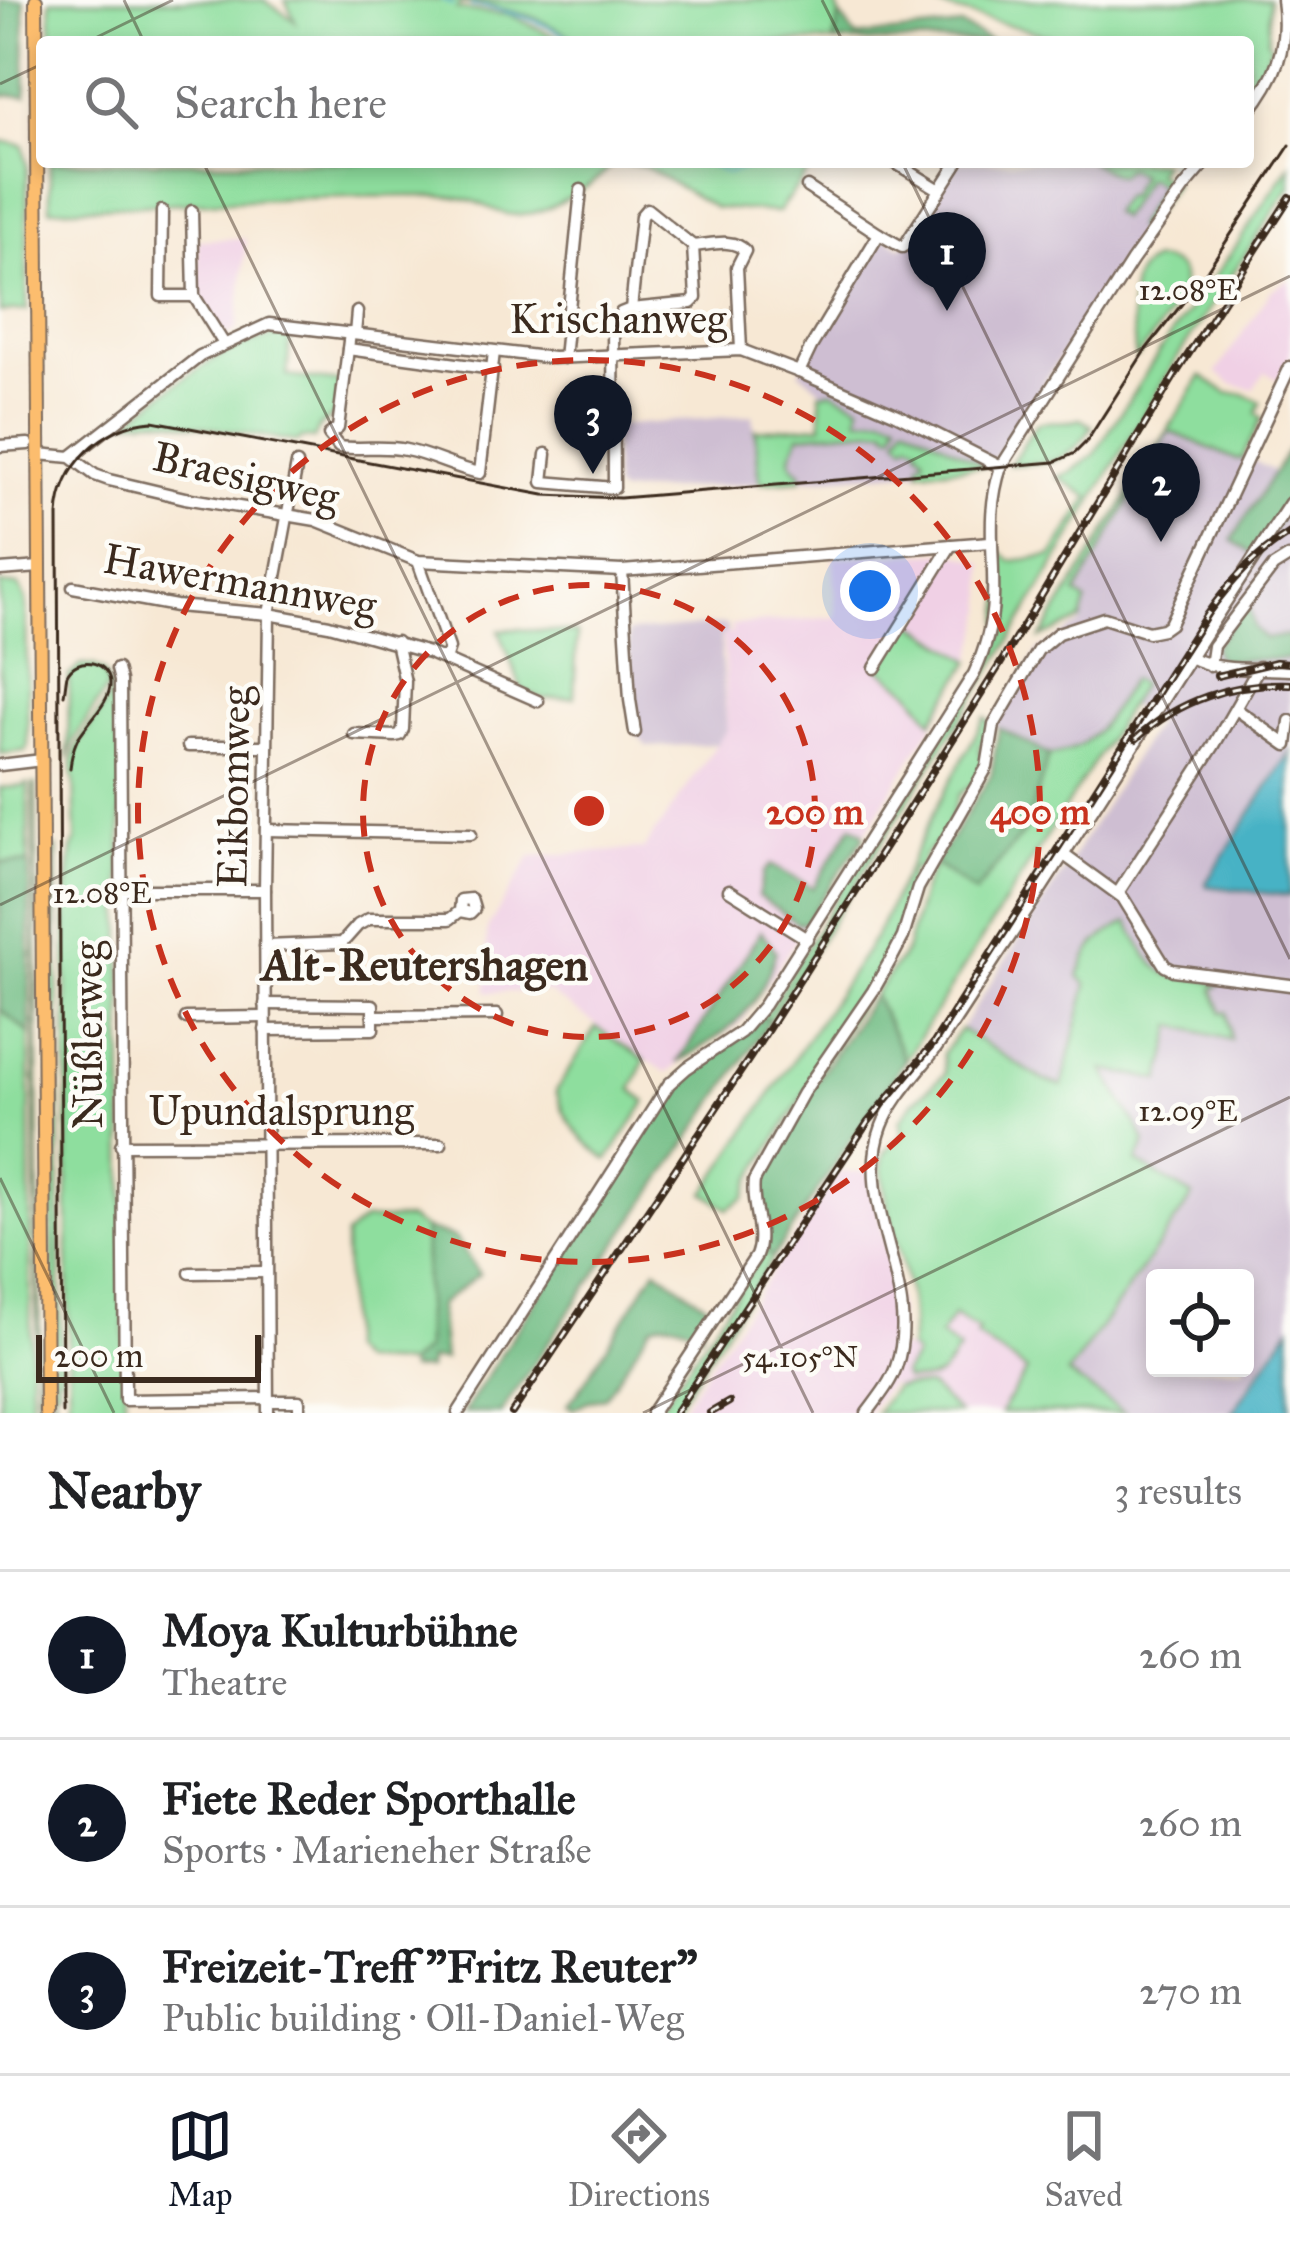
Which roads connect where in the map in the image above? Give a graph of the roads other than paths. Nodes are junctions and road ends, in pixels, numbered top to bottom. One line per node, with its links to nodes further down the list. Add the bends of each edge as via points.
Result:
1 (36, 0): 28 (main road)
2 (1282, 0): 3 (street, via 1281,56)
3 (1254, 105)
4 (904, 168): 9 (street)
5 (954, 168): 9 (street)
6 (1201, 168): 32 (street)
7 (807, 188): 12 (street)
8 (581, 190): 23 (street)
9 (940, 190): 12 (street, via 905,245)
10 (192, 211): 14 (street)
11 (162, 212): 14 (street, via 161,296)
12 (879, 234): 26 (street)
13 (693, 246): 15 (street, via 696,298); 15 (street, via 644,211); 20 (street, via 735,242 745,251 736,267)
14 (194, 296): 18 (street)
15 (631, 310): 22 (street, via 616,317)
16 (357, 312): 17 (street)
17 (352, 334): 18 (street, Krischanweg, via 275,320); 19 (street); 21 (street, Krischanweg)
18 (224, 344): 30 (street, Krischanweg)
19 (348, 349): 25 (street); 25 (street, via 338,428 329,435 339,447 406,450 480,473)
20 (741, 350): 22 (street, Krischanweg); 26 (street, Krischanweg)
21 (494, 352): 23 (street, Krischanweg); 25 (street)
22 (613, 356): 23 (street, Krischanweg); 29 (street, via 614,488 543,482)
23 (564, 358)
24 (1290, 367): 85 (street, via 1169,625 1148,632 1104,618 1058,633 1038,650 994,725 987,767 918,888 894,954 754,1181 756,1256)
25 (493, 369)
26 (800, 372): 32 (street, Krischanweg)
27 (0, 446): 28 (street)
28 (34, 449): 30 (street); 39 (main road)
29 (546, 454)
30 (71, 457): 34 (street, Braesigweg, via 95,475)
31 (297, 464): 34 (street, Eikbomweg)
32 (1001, 467): 35 (street)
33 (1290, 503): 45 (street)
34 (287, 516): 38 (street, Braesigweg); 43 (street, Eikbomweg)
35 (990, 542): 36 (street, Braesigweg); 69 (street, via 992,615 974,674)
36 (951, 545): 41 (street, Braesigweg); 49 (street)
37 (1288, 557): 47 (street, via 1213,646)
38 (418, 561): 41 (street, Braesigweg); 46 (street, via 449,648)
39 (40, 567): 40 (street); 59 (main road)
40 (0, 570)
41 (622, 571): 55 (street)
42 (73, 587): 43 (street, Hawermannweg)
43 (269, 614): 44 (street, Hawermannweg); 58 (street, Eikbomweg)
44 (396, 642): 46 (street, Hawermannweg); 56 (street, Hawermannweg, via 404,729 395,736)
45 (1190, 657): 47 (street); 63 (street)
46 (446, 660): 52 (street, Hawermannweg)
47 (1210, 666): 48 (street)
48 (1259, 667): 51 (street); 53 (street)
49 (875, 668)
50 (117, 669): 64 (street, Nüßlerweg)
51 (1290, 670)
52 (538, 701)
53 (1236, 709): 54 (street, via 1287,745); 67 (street)
54 (1290, 721)
55 (635, 732)
56 (354, 734)
57 (188, 746): 58 (street)
58 (267, 746): 61 (street, Eikbomweg)
59 (42, 760): 60 (street); 82 (main road)
60 (0, 765)
61 (266, 830): 62 (street); 65 (street, Eikbomweg)
62 (471, 834)
63 (1064, 855): 67 (street); 86 (street, via 880,1131 874,1178 902,1334 894,1373)
64 (120, 890): 65 (street); 77 (street, Nüßlerweg)
65 (265, 890): 70 (street, Eikbomweg)
66 (729, 890): 69 (street)
67 (1118, 893): 71 (street, via 1165,966)
68 (460, 911): 70 (street, via 442,920 369,919 333,945)
69 (807, 939): 84 (street, via 748,1025 669,1084)
70 (265, 946): 74 (street, Eikbomweg)
71 (1290, 985)
72 (497, 1015): 73 (street)
73 (373, 1016): 74 (street, via 373,1004); 74 (street, via 373,1029)
74 (265, 1017): 75 (street); 78 (street, Eikbomweg)
75 (186, 1018)
76 (441, 1144): 78 (street, Upundalsprung)
77 (122, 1145): 78 (street, Upundalsprung); 81 (street, Nüßlerweg, via 125,1400)
78 (266, 1145): 79 (street, Eikbomweg)
79 (266, 1272): 80 (street); 81 (street, Eikbomweg)
80 (190, 1273)
81 (268, 1404): 83 (street, via 299,1401)
82 (46, 1413)
83 (299, 1413)
84 (458, 1413)
85 (652, 1413)
86 (867, 1413)

